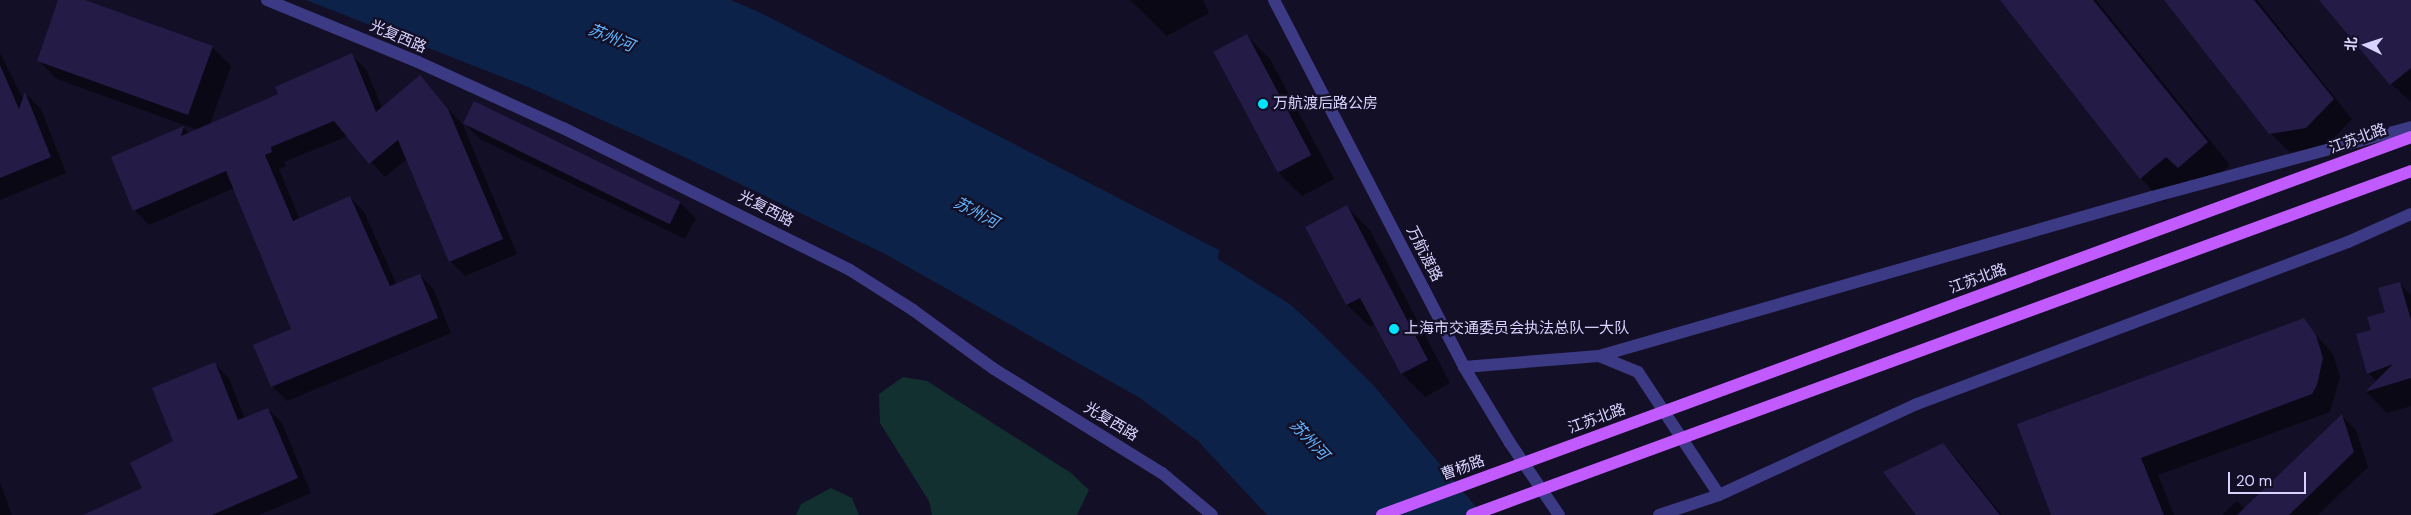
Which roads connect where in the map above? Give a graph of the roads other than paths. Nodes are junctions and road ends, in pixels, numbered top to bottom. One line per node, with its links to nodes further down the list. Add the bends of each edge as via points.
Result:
1 (267, 0): 11 (street, 光复西路, via 418,62 563,128 850,270 994,369 1162,473)
2 (1274, 0): 8 (street, 万航渡路)
3 (2411, 127): 7 (street, via 2152,197)
4 (2411, 137): 9 (main road, 江苏北路)
5 (2411, 171): 13 (main road)
6 (2411, 214): 10 (street, via 2348,242 1917,404)
7 (1599, 356): 8 (street); 10 (street, via 1638,372)
8 (1464, 367): 14 (street, 万航渡路)
9 (1555, 452): 12 (main road, 曹杨路)
10 (1719, 495): 15 (street)
11 (1212, 515)
12 (1382, 515)
13 (1472, 515)
14 (1559, 515)
15 (1659, 515)

